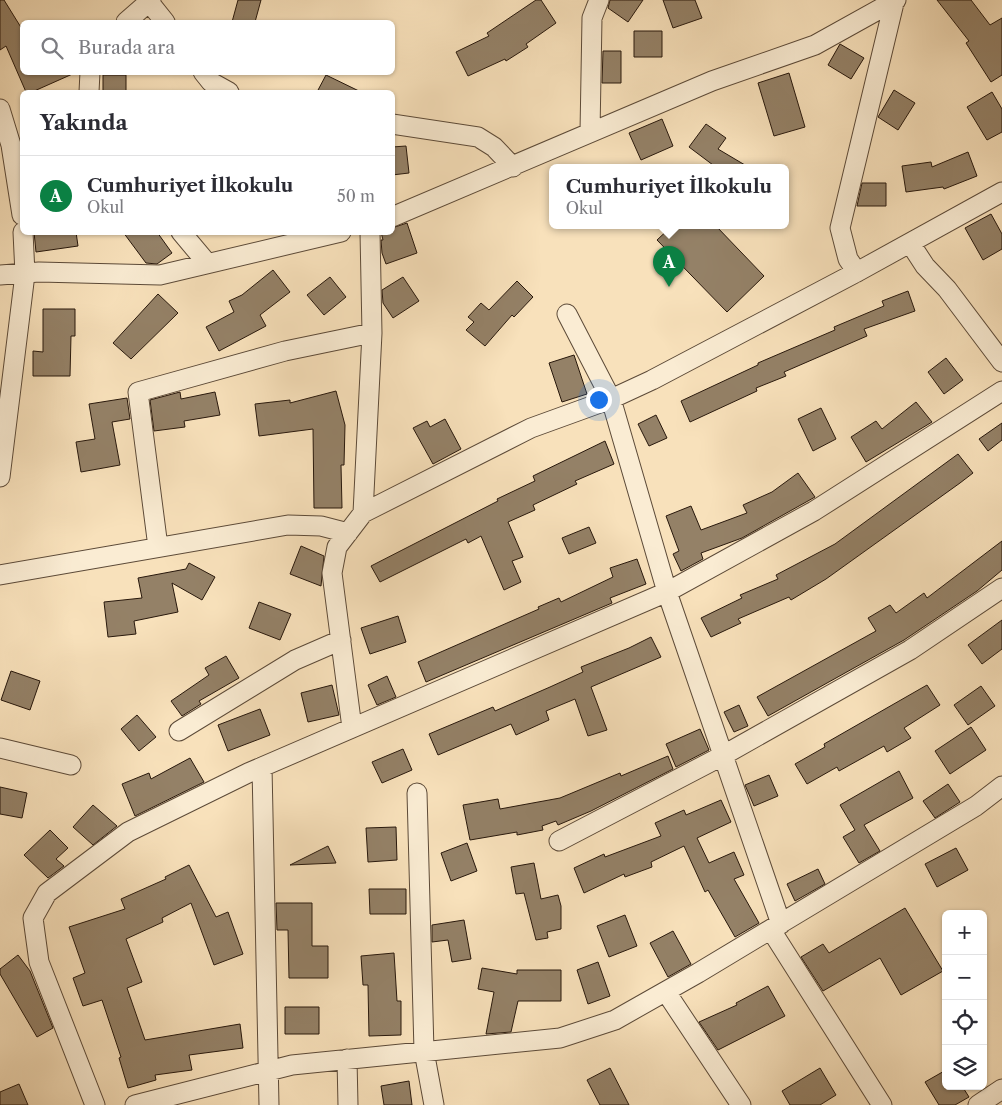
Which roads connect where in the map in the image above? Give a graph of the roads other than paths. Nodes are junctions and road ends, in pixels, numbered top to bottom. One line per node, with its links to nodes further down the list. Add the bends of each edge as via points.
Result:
1 (124, 0): 5 (street)
2 (599, 0): 14 (street, via 592,18)
3 (150, 1): 6 (street); 7 (street)
4 (894, 1): 14 (street, via 815,45 712,81); 25 (street, via 840,228 848,259)
5 (128, 20)
6 (129, 20)
7 (164, 20)
8 (90, 75): 10 (street)
9 (205, 75): 11 (street)
10 (89, 90)
11 (225, 90)
12 (0, 110): 17 (street, via 12,146)
13 (395, 124): 15 (street, via 478,137 494,147)
14 (590, 132): 15 (street)
15 (512, 167): 18 (street)
16 (1002, 192): 23 (street)
17 (20, 201)
18 (395, 216)
19 (23, 235): 26 (street)
20 (183, 235): 24 (street)
21 (328, 235): 24 (street)
22 (370, 235): 29 (street)
23 (910, 243): 25 (street); 30 (street, via 924,266 947,289)
24 (207, 264): 26 (street, via 160,275)
25 (857, 272): 32 (street)
26 (25, 274): 27 (street); 33 (street)
27 (0, 275)
28 (567, 314): 32 (street)
29 (372, 334): 34 (street); 36 (street, via 286,351 138,392)
30 (1002, 362)
31 (1002, 391): 39 (street, via 814,512)
32 (610, 399): 34 (street, via 531,428); 39 (street)
33 (0, 477)
34 (363, 513): 35 (street)
35 (348, 533): 36 (street, via 321,526 288,525); 40 (street, via 338,547 332,573)
36 (158, 547): 37 (street)
37 (0, 575)
38 (1002, 588): 44 (street, via 910,650)
39 (667, 592): 41 (street); 44 (street)
40 (341, 640): 41 (street); 42 (street, via 295,660)
41 (352, 728): 46 (street)
42 (179, 731)
43 (0, 748): 45 (street)
44 (722, 756): 49 (street); 50 (street)
45 (71, 765)
46 (262, 767): 54 (street); 56 (street, via 128,832 47,893 33,918 39,962)
47 (1002, 786): 50 (street, via 976,806)
48 (417, 793): 52 (street)
49 (560, 841)
50 (776, 926): 51 (street); 62 (street)
51 (666, 992): 52 (street, via 615,1020 560,1038); 61 (street)
52 (424, 1051): 53 (street); 60 (street)
53 (347, 1060): 54 (street, via 292,1065); 59 (street)
54 (269, 1071): 57 (street); 58 (street)
55 (1002, 1090): 63 (street)
56 (95, 1105)
57 (135, 1105)
58 (268, 1105)
59 (348, 1105)
60 (434, 1105)
61 (741, 1105)
62 (882, 1105)
63 (978, 1105)

